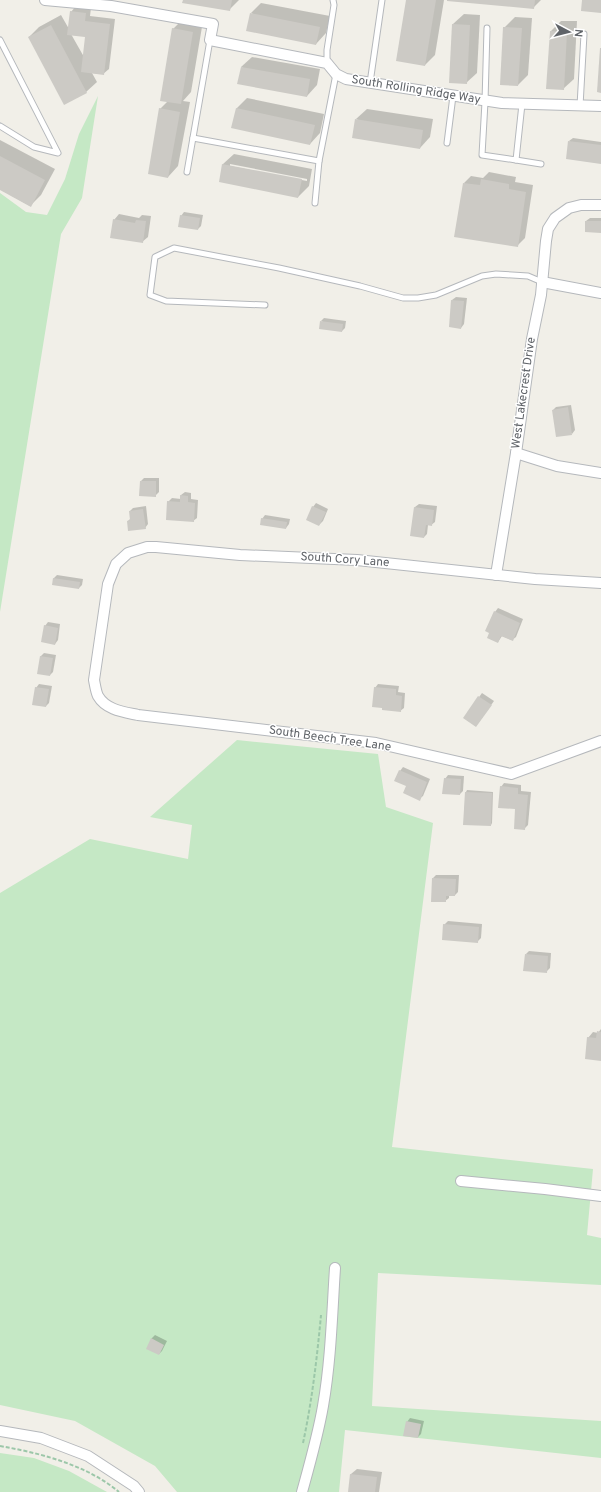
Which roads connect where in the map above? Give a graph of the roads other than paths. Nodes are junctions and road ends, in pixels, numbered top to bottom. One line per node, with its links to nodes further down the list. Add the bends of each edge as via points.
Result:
1 (45, 0): 7 (street, via 111,6 213,24)
2 (333, 0): 8 (lane)
3 (382, 0): 10 (lane)
4 (487, 28): 12 (lane)
5 (584, 34): 14 (lane)
6 (0, 40): 16 (lane, via 58,153 34,147)
7 (210, 40): 8 (street); 17 (lane)
8 (328, 62): 9 (street, South Rolling Ridge Way)
9 (336, 74): 10 (street, South Rolling Ridge Way, via 346,79); 20 (lane)
10 (370, 83): 11 (street, South Rolling Ridge Way)
11 (453, 96): 12 (street, South Rolling Ridge Way); 18 (lane)
12 (485, 102): 13 (street, South Rolling Ridge Way); 19 (lane, via 482,155)
13 (522, 104): 14 (street, South Rolling Ridge Way); 19 (lane)
14 (580, 106): 15 (street, South Rolling Ridge Way)
15 (601, 106)
16 (0, 126)
17 (193, 138): 20 (lane); 22 (lane)
18 (447, 143)
19 (516, 160): 21 (lane)
20 (320, 161): 23 (lane)
21 (540, 164)
22 (187, 172)
23 (315, 203)
24 (601, 206): 25 (street, West Lakecrest Drive, via 574,206 558,214 547,235)
25 (542, 282): 26 (street); 27 (lane, via 528,276 496,274 482,276 436,294 411,298 279,268 174,248 155,257 150,295 166,301); 28 (street, West Lakecrest Drive)
26 (601, 293)
27 (265, 305)
28 (516, 453): 29 (street, via 557,466); 30 (street, West Lakecrest Drive)
29 (601, 473)
30 (496, 575): 31 (street, South Cory Lane); 32 (street, South Cory Lane, via 357,560 240,555 147,547 128,553 116,564 108,584)
31 (601, 583)
32 (94, 680): 33 (street, South Beech Tree Lane, via 98,696 104,704 120,712 376,743 512,774)
33 (601, 741)
34 (461, 1181): 35 (street)
35 (601, 1196)
36 (335, 1268): 39 (street, via 329,1359 323,1404)
37 (0, 1431): 38 (street, via 41,1438 88,1456 134,1486)
38 (139, 1492)
39 (302, 1492)

